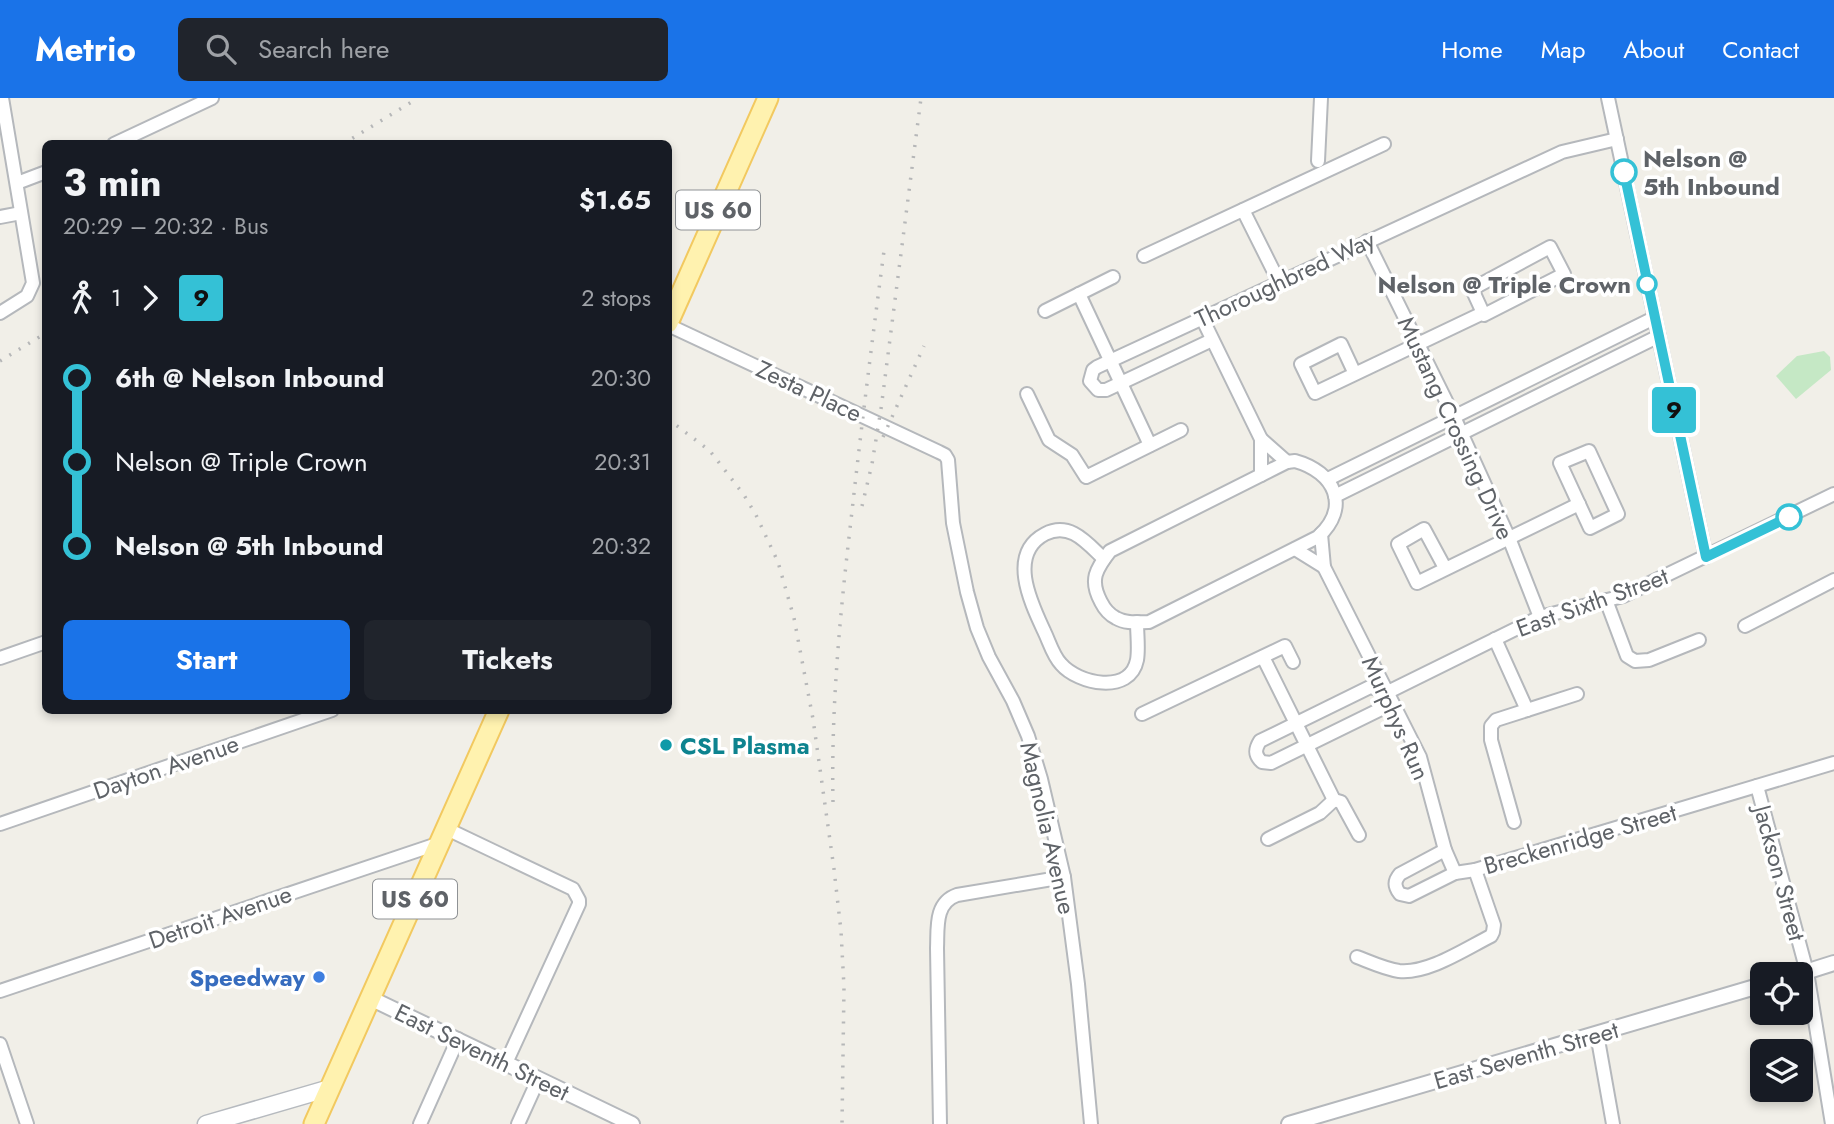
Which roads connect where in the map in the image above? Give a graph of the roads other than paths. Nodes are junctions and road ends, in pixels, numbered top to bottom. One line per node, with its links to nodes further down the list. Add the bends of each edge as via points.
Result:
1 (2, 98): 11 (street)
2 (212, 98): 7 (street)
3 (768, 98): 23 (main road, US 60)
4 (1321, 98): 9 (street)
5 (1608, 98): 6 (street)
6 (1617, 139): 15 (street, Thoroughbred Way, via 1562,152); 25 (street)
7 (123, 140)
8 (1384, 144): 12 (street)
9 (1318, 161)
10 (42, 174): 11 (street)
11 (17, 183): 13 (street)
12 (1243, 210): 16 (street); 18 (street)
13 (21, 213): 14 (street); 21 (street, via 33,283 27,296)
14 (0, 217)
15 (1367, 241): 18 (street, Thoroughbred Way); 29 (street, Mustang Crossing Drive)
16 (1144, 256)
17 (1113, 277): 19 (street)
18 (1279, 282): 24 (street, Thoroughbred Way)
19 (1079, 294): 20 (street); 30 (street)
20 (1045, 311)
21 (0, 313)
22 (1483, 313): 22 (street, via 1472,289 1550,247 1564,274); 29 (street)
23 (672, 315)
24 (1202, 318): 28 (street); 30 (street, Thoroughbred Way)
25 (1654, 318): 27 (street); 34 (street)
26 (672, 326): 39 (street, Zesta Place)
27 (1659, 336): 36 (street); 49 (street)
28 (1212, 340): 32 (street, Thoroughbred Way); 37 (street)
29 (1418, 344): 31 (street); 34 (street, Mustang Crossing Drive)
30 (1110, 361): 32 (street); 32 (street, Thoroughbred Way, via 1093,370 1090,381 1102,391)
31 (1355, 373)
32 (1121, 383): 38 (street)
33 (1027, 394): 38 (street, via 1049,440 1072,455 1086,477)
34 (1454, 417): 36 (street, Mustang Crossing Drive); 42 (street)
35 (1181, 430): 38 (street)
36 (1461, 432): 44 (street); 47 (street, Mustang Crossing Drive)
37 (1261, 439): 40 (street); 41 (street)
38 (1150, 445)
39 (948, 460): 83 (street, Magnolia Avenue, via 953,523 967,592 981,638 1028,736)
40 (1281, 465): 41 (street); 42 (street, via 1306,464)
41 (1261, 475): 50 (street, via 1126,542)
42 (1328, 479): 44 (street)
43 (1834, 495): 49 (street, East Sixth Street)
44 (1335, 496): 46 (street, via 1332,522)
45 (1579, 504): 45 (street, via 1590,528 1618,514 1590,451 1560,463); 47 (street)
46 (1316, 538): 48 (street); 51 (street, Murphys Run)
47 (1509, 538): 52 (street); 55 (street, Mustang Crossing Drive)
48 (1295, 549): 51 (street); 56 (street, via 1158,618)
49 (1706, 557): 54 (street, East Sixth Street)
50 (1104, 559): 56 (street, via 1094,578 1095,591 1115,618); 56 (street, via 1083,538 1057,529 1034,542 1027,556 1029,599 1059,663 1088,680 1120,681 1137,661)
51 (1324, 567): 64 (street, Murphys Run)
52 (1445, 568)
53 (1834, 580): 57 (street)
54 (1606, 600): 55 (street, East Sixth Street); 59 (street, via 1627,656 1635,661)
55 (1539, 617): 58 (street, East Sixth Street)
56 (1137, 622)
57 (1745, 626)
58 (1495, 639): 64 (street, East Sixth Street); 66 (street)
59 (1699, 640)
60 (42, 643): 62 (street)
61 (1263, 657): 63 (street, via 1285,646); 69 (street); 70 (street)
62 (0, 658)
63 (1293, 662)
64 (1388, 692): 70 (street, East Sixth Street, via 1370,687); 71 (street, East Sixth Street, via 1383,708); 80 (street, Murphys Run, via 1420,757)
65 (1577, 694): 66 (street)
66 (1527, 710): 75 (street, via 1496,720 1490,732)
67 (320, 714): 76 (street, Dayton Avenue)
68 (497, 714): 78 (main road, US 60)
69 (1142, 714)
70 (1296, 722): 71 (street); 71 (street, East Sixth Street, via 1261,741 1256,756 1271,762)
71 (1307, 745): 74 (street)
72 (1834, 763): 73 (street, Breckenridge Street)
73 (1757, 786): 81 (street, Breckenridge Street); 85 (street, Jackson Street)
74 (1334, 800): 77 (street, via 1341,802); 79 (street, via 1320,813)
75 (1514, 822)
76 (0, 824)
77 (1359, 835)
78 (444, 836): 89 (street, Detroit Avenue); 90 (main road, US 60); 95 (street, via 573,889 579,900)
79 (1268, 839)
80 (1445, 850): 82 (street, Murphys Run); 82 (street, Breckenridge Street, via 1400,874 1397,890 1409,896)
81 (1475, 870): 82 (street, Breckenridge Street); 84 (street, via 1494,925 1491,936 1415,970 1396,970)
82 (1455, 873)
83 (1064, 877): 104 (street, via 957,895 943,904 937,948); 105 (street, Magnolia Avenue)
84 (1357, 957)
85 (1798, 962)
86 (1834, 963): 87 (street)
87 (1813, 969)
88 (1750, 989): 92 (street, East Seventh Street)
89 (0, 991)
90 (370, 998): 93 (street, East Seventh Street); 97 (main road, US 60)
91 (1812, 1025): 108 (street, Jackson Street)
92 (1597, 1034): 106 (street, East Seventh Street); 107 (street)
93 (458, 1039): 95 (street, East Seventh Street); 101 (street)
94 (0, 1044): 98 (street)
95 (506, 1063): 96 (street, East Seventh Street)
96 (538, 1080): 102 (street); 103 (street, East Seventh Street)
97 (330, 1087): 99 (main road); 100 (main road, US 60)
98 (27, 1124)
99 (206, 1124)
100 (314, 1124)
101 (420, 1124)
102 (519, 1124)
103 (632, 1124)
104 (940, 1124)
105 (1091, 1124)
106 (1289, 1124)
107 (1613, 1124)
108 (1832, 1124)

